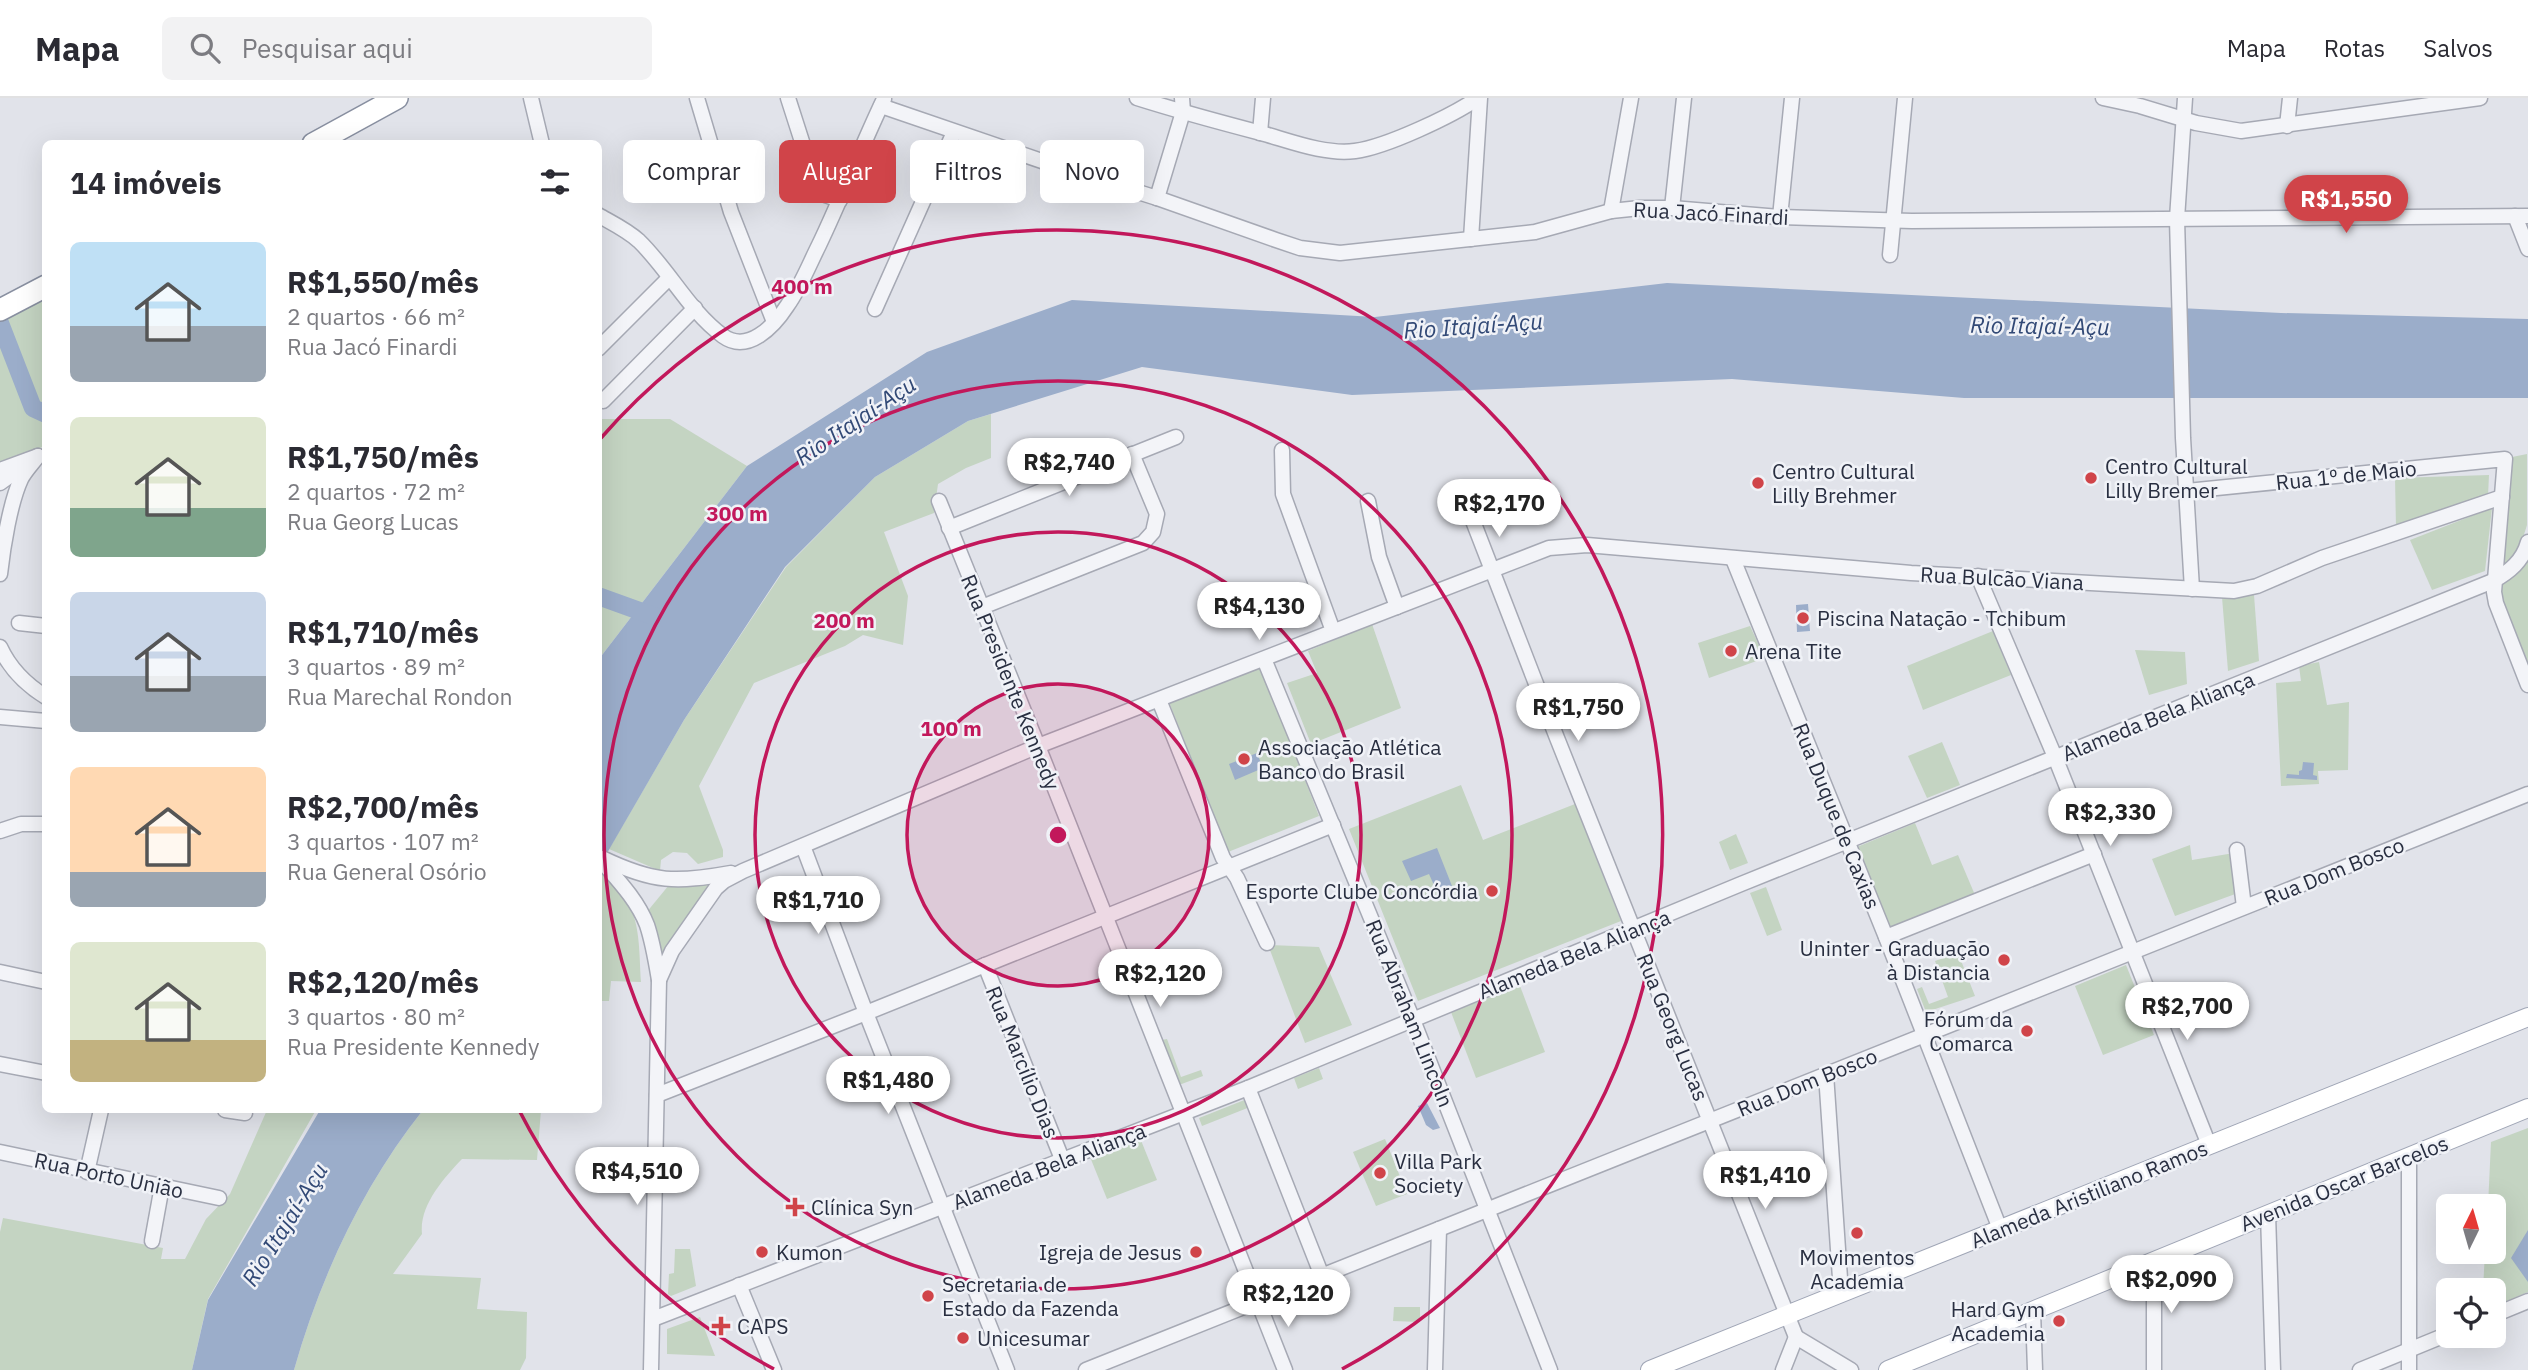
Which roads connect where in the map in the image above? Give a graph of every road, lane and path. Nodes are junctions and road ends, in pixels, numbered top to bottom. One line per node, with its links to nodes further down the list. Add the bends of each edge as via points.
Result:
1 (397, 98): 23 (highway)
2 (531, 98): 24 (street)
3 (697, 98): 44 (street, via 731,212)
4 (788, 98): 25 (street)
5 (1137, 98): 18 (street)
6 (1263, 98): 22 (street)
7 (1479, 98): 22 (street, via 1382,144 1353,152); 36 (street)
8 (1631, 98): 30 (street)
9 (1684, 98): 29 (street)
10 (1792, 98): 32 (street)
11 (1905, 98): 35 (street)
12 (2104, 98): 19 (street)
13 (2185, 98): 19 (street)
14 (2290, 98): 20 (street)
15 (2480, 98): 17 (street)
16 (883, 102): 21 (street, Rua Jacó Finardi); 26 (street)
17 (2395, 104): 20 (street)
18 (1183, 105): 22 (street); 27 (street)
19 (2183, 120): 20 (street, via 2228,130); 34 (street)
20 (2287, 126)
21 (954, 132): 27 (street, Rua Jacó Finardi); 43 (street)
22 (1260, 133)
23 (320, 140)
24 (541, 140)
25 (801, 140)
26 (866, 140)
27 (1157, 198): 36 (street, Rua Jacó Finardi, via 1321,252 1358,253)
28 (839, 203): 44 (street, via 794,294)
29 (1672, 208): 30 (street, Rua Jacó Finardi); 32 (street, Rua Jacó Finardi)
30 (1611, 211): 36 (street, Rua Jacó Finardi, via 1552,229)
31 (2521, 216): 34 (street, Rua Jacó Finardi); 37 (street)
32 (1780, 217): 35 (street, Rua Jacó Finardi)
33 (602, 218): 39 (street, via 639,241)
34 (2177, 219): 35 (street, Rua Jacó Finardi); 53 (street)
35 (1894, 220): 38 (street)
36 (1471, 239)
37 (2528, 249)
38 (1890, 255)
39 (669, 278): 42 (street); 45 (street)
40 (42, 288): 41 (highway)
41 (4, 308)
42 (695, 308): 44 (street, via 732,342 751,341); 46 (street)
43 (875, 310)
44 (774, 322)
45 (602, 345)
46 (603, 401)
47 (1176, 437): 49 (street)
48 (1282, 450): 74 (street, via 1283,494)
49 (1132, 454): 59 (street); 70 (street, via 1157,514 1157,524 1148,537)
50 (42, 455): 51 (street); 52 (street); 61 (street, via 18,487)
51 (0, 470)
52 (0, 483)
53 (2187, 491): 54 (street, Rua 1º de Maio, via 2505,459); 67 (street)
54 (2502, 497): 66 (street); 67 (street, Rua Bulcão Viana, via 2322,558 2257,586 2234,591)
55 (939, 501): 59 (street, Rua Presidente Kennedy)
56 (1368, 501): 71 (street, via 1379,557)
57 (1473, 521): 63 (street, Rua Georg Lucas)
58 (0, 522): 61 (street)
59 (950, 528): 70 (street, Rua Presidente Kennedy)
60 (2528, 542): 66 (street, Alameda Bela Aliança, via 2511,571)
61 (2, 550): 64 (street)
62 (1733, 559): 63 (street, Rua Bulcão Viana, via 1587,545 1534,553); 65 (street, Rua Bulcão Viana); 90 (street, Rua Duque de Caxias)
63 (1491, 569): 71 (street, Rua Bulcão Viana); 100 (street, Rua Georg Lucas)
64 (0, 574)
65 (1978, 576): 67 (street, Rua Bulcão Viana); 83 (street)
66 (2493, 581): 68 (street, Alameda Bela Aliança); 69 (street)
67 (2192, 589)
68 (2472, 590): 69 (street); 83 (street, Alameda Bela Aliança)
69 (2496, 603): 77 (street)
70 (982, 607): 82 (street, Rua Presidente Kennedy)
71 (1396, 607): 74 (street, Rua Bulcão Viana)
72 (19, 623): 73 (street)
73 (42, 626)
74 (1333, 631): 76 (street, Rua Bulcão Viana)
75 (0, 647): 78 (street, via 11,668)
76 (1264, 659): 79 (street, Rua Bulcão Viana); 88 (street, Rua Abraham Lincoln)
77 (2528, 685)
78 (42, 694)
79 (1158, 699): 82 (street, Rua Bulcão Viana); 96 (street)
80 (0, 716): 81 (street)
81 (42, 720)
82 (1038, 746): 84 (street, Rua Bulcão Viana); 85 (street, Rua Presidente Kennedy)
83 (2055, 757): 90 (street, Alameda Bela Aliança); 93 (street)
84 (1008, 759): 85 (street, via 1034,763); 91 (street, Rua Bulcão Viana)
85 (1048, 772): 99 (street, Rua Presidente Kennedy)
86 (2528, 794): 98 (street, Rua Dom Bosco)
87 (42, 824): 89 (street)
88 (1333, 825): 96 (street); 110 (street, Rua Abraham Lincoln)
89 (0, 831)
90 (1847, 841): 100 (street, Alameda Bela Aliança); 101 (street, Rua Duque de Caxias)
91 (803, 846): 97 (street, Rua Bulcão Viana); 108 (street)
92 (2237, 850): 98 (street)
93 (2094, 854): 101 (street); 103 (street)
94 (602, 859): 97 (street, via 634,874 672,881)
95 (602, 862): 106 (street, via 647,925)
96 (1230, 867): 99 (street); 102 (street)
97 (743, 871): 106 (street, via 716,888 672,951)
98 (2244, 907): 103 (street, Rua Dom Bosco)
99 (1104, 917): 104 (street); 119 (street, Rua Presidente Kennedy)
100 (1634, 930): 110 (street, Alameda Bela Aliança); 120 (street, Rua Georg Lucas)
101 (1886, 937): 111 (street, Rua Duque de Caxias)
102 (1266, 943)
103 (2132, 952): 111 (street, Rua Dom Bosco); 121 (street)
104 (985, 965): 108 (street); 124 (street, Rua Marcílio Dias)
105 (0, 972): 107 (street)
106 (659, 980): 116 (street)
107 (42, 981)
108 (866, 1013): 116 (street); 128 (street)
109 (2528, 1017): 121 (main road, Alameda Aristiliano Ramos)
110 (1413, 1020): 115 (street, Alameda Bela Aliança); 129 (street, Rua Abraham Lincoln)
111 (1925, 1035): 114 (street, Rua Dom Bosco); 132 (street, Rua Duque de Caxias)
112 (0, 1064): 113 (street)
113 (42, 1072)
114 (1826, 1074): 120 (street, Rua Dom Bosco); 137 (street)
115 (1248, 1088): 119 (street, Alameda Bela Aliança); 135 (street)
116 (657, 1095): 143 (street)
117 (2528, 1108): 123 (main road, Avenida Oscar Barcelos)
118 (100, 1113): 125 (street)
119 (1184, 1114): 124 (street, Alameda Bela Aliança); 138 (street, Rua Presidente Kennedy)
120 (1710, 1121): 129 (street, Rua Dom Bosco); 142 (street, Rua Georg Lucas)
121 (2209, 1145): 132 (main road, Alameda Aristiliano Ramos)
122 (0, 1152): 125 (street, Rua Porto União)
123 (2409, 1156): 130 (main road, Avenida Oscar Barcelos); 146 (street)
124 (1062, 1159): 128 (street, Alameda Bela Aliança)
125 (87, 1172): 126 (street, Rua Porto União)
126 (162, 1186): 127 (street, Rua Porto União); 133 (street)
127 (219, 1198)
128 (943, 1206): 136 (street, Alameda Bela Aliança); 149 (street)
129 (1488, 1209): 131 (street, Rua Dom Bosco); 153 (street, Rua Abraham Lincoln)
130 (2268, 1214): 134 (main road, Avenida Oscar Barcelos); 160 (street)
131 (1438, 1229): 135 (street, Rua Dom Bosco); 152 (street)
132 (2000, 1229): 137 (main road, Alameda Aristiliano Ramos)
133 (152, 1241)
134 (2154, 1261): 141 (main road, Avenida Oscar Barcelos); 159 (street)
135 (1322, 1276): 138 (street, Rua Dom Bosco)
136 (739, 1285): 143 (street, Alameda Bela Aliança); 148 (street)
137 (1841, 1293): 142 (main road, Alameda Aristiliano Ramos)
138 (1258, 1301): 150 (street, Rua Dom Bosco); 151 (street, Rua Presidente Kennedy)
139 (2528, 1301): 140 (street)
140 (2506, 1310)
141 (2033, 1311): 157 (main road, Avenida Oscar Barcelos); 158 (street)
142 (1788, 1315): 144 (street, Rua Georg Lucas); 154 (main road, Alameda Aristiliano Ramos)
143 (653, 1319): 147 (street)
144 (1796, 1337): 155 (street); 156 (street)
145 (2436, 1339): 146 (street)
146 (2409, 1350): 161 (street); 162 (street)
147 (651, 1370)
148 (774, 1370)
149 (1007, 1370)
150 (1086, 1370)
151 (1285, 1370)
152 (1435, 1370)
153 (1550, 1370)
154 (1650, 1370)
155 (1783, 1370)
156 (1851, 1370)
157 (1888, 1370)
158 (2035, 1370)
159 (2154, 1370)
160 (2273, 1370)
161 (2360, 1370)
162 (2409, 1370)

